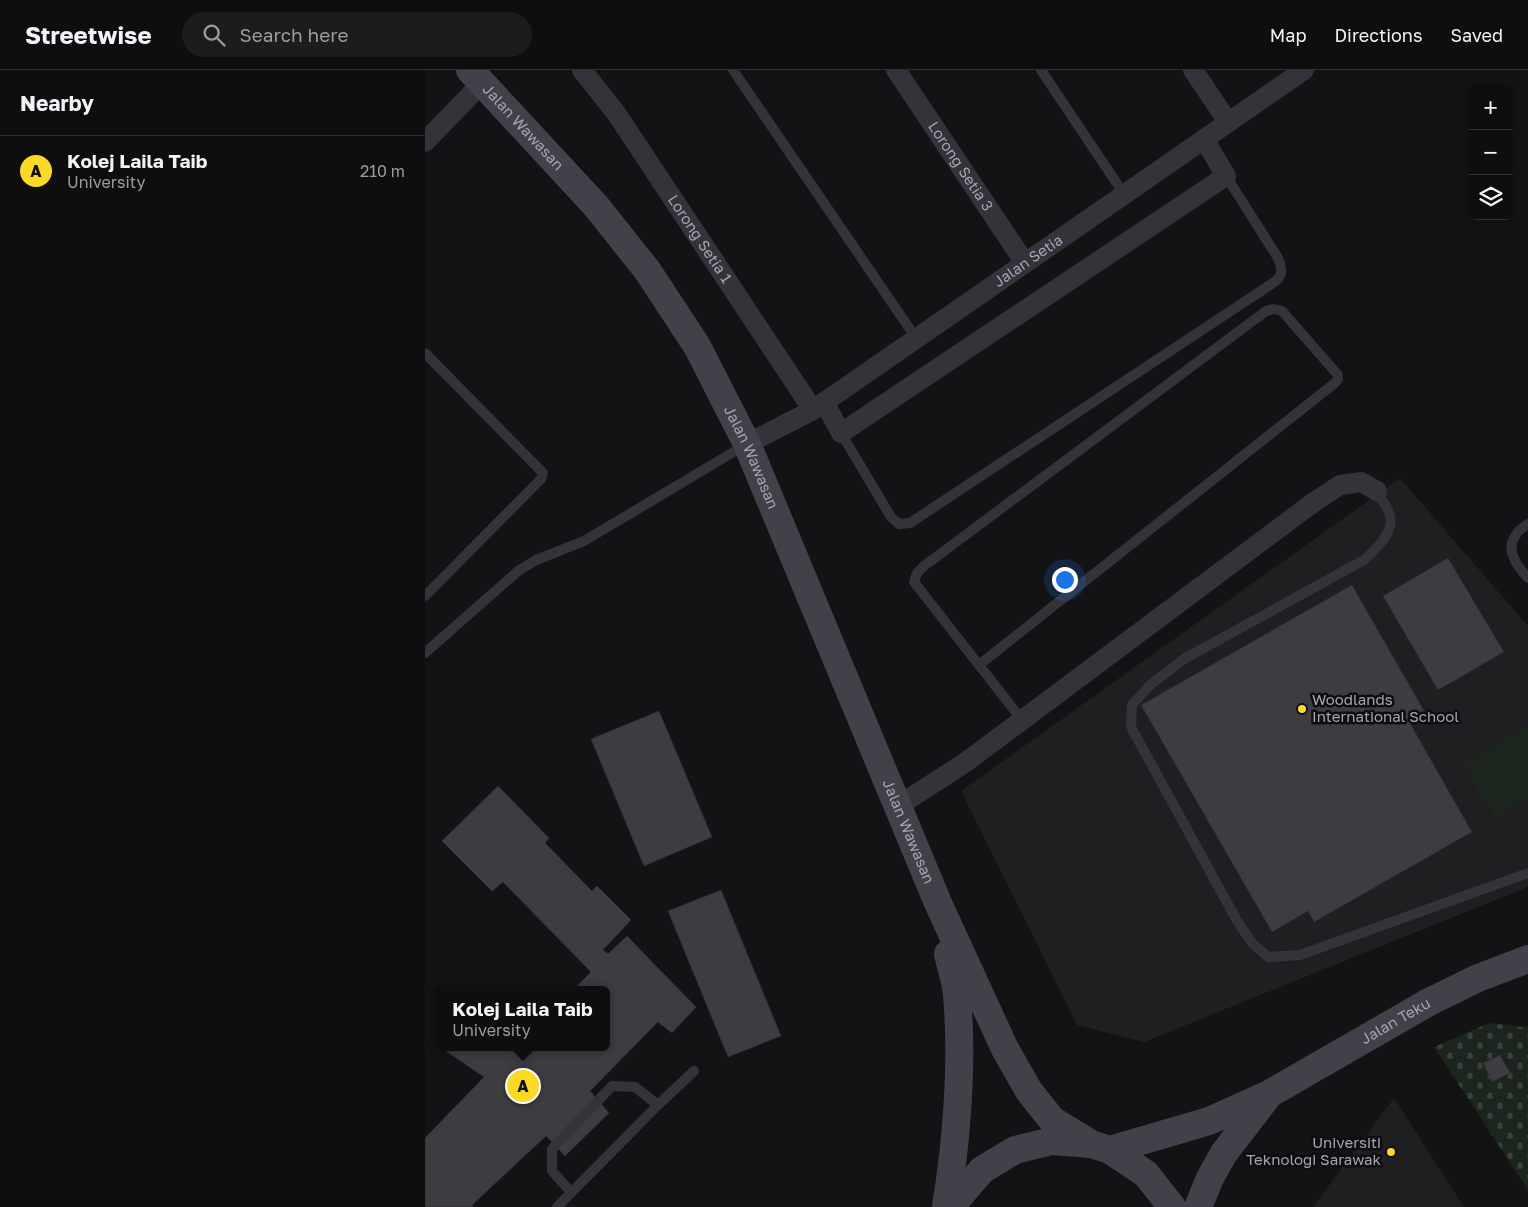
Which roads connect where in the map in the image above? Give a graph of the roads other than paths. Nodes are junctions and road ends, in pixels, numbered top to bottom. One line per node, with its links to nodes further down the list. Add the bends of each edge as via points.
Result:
1 (582, 70): 16 (street, Lorong Setia 1, via 616,113)
2 (733, 70): 14 (lane)
3 (896, 70): 13 (street, Lorong Setia 3)
4 (1041, 70): 12 (lane)
5 (1193, 70): 8 (street)
6 (1304, 70): 8 (street, Jalan Setia)
7 (476, 77): 10 (street); 18 (street, Jalan Wawasan, via 596,206 647,270 697,346)
8 (1228, 122): 9 (street, Jalan Setia)
9 (1204, 139): 11 (street); 12 (street, Jalan Setia)
10 (425, 142)
11 (1227, 176): 17 (street); 17 (lane, via 1278,258 1283,269 1279,280 910,523 899,524 891,517)
12 (1124, 194): 13 (street, Jalan Setia)
13 (1025, 263): 14 (street, Jalan Setia)
14 (916, 338): 16 (street, Jalan Setia)
15 (425, 354): 22 (lane, via 543,473 541,479)
16 (819, 406): 17 (street, Lorong Setia 1); 18 (street, Jalan Setia)
17 (841, 433)
18 (747, 444): 23 (lane, via 584,541 517,571); 26 (street, Jalan Wawasan)
19 (1377, 491): 25 (street, via 1361,482 1339,484); 27 (lane, via 1391,517 1388,532 1377,548 1364,560 1184,659 1150,685 1132,705 1131,727 1236,919 1252,943 1268,957 1300,955)
20 (1528, 524): 21 (lane, via 1515,535 1511,548 1516,564)
21 (1528, 578)
22 (425, 596)
23 (425, 653)
24 (979, 665): 24 (lane, via 914,582 917,573 1266,311 1282,311 1338,375 1335,383); 25 (lane)
25 (1022, 720): 26 (street, via 966,762)
26 (898, 806): 28 (street, Jalan Wawasan)
27 (1528, 872)
28 (938, 903): 33 (street, via 1005,1049 1029,1091 1052,1120); 36 (street, via 957,992 960,1054 953,1161)
29 (1528, 960): 31 (street, Jalan Teku, via 1478,978 1429,1002)
30 (694, 1071): 32 (lane)
31 (1269, 1094): 33 (street, Jalan Teku, via 1209,1121); 39 (street, via 1224,1153)
32 (658, 1105): 34 (lane); 34 (lane, via 635,1087 612,1086 552,1149 552,1171)
33 (1100, 1147): 37 (street, via 1053,1141 1015,1150 982,1170); 38 (street, via 1146,1174)
34 (571, 1192): 35 (lane)
35 (557, 1207)
36 (946, 1207)
37 (953, 1207)
38 (1172, 1207)
39 (1198, 1207)

